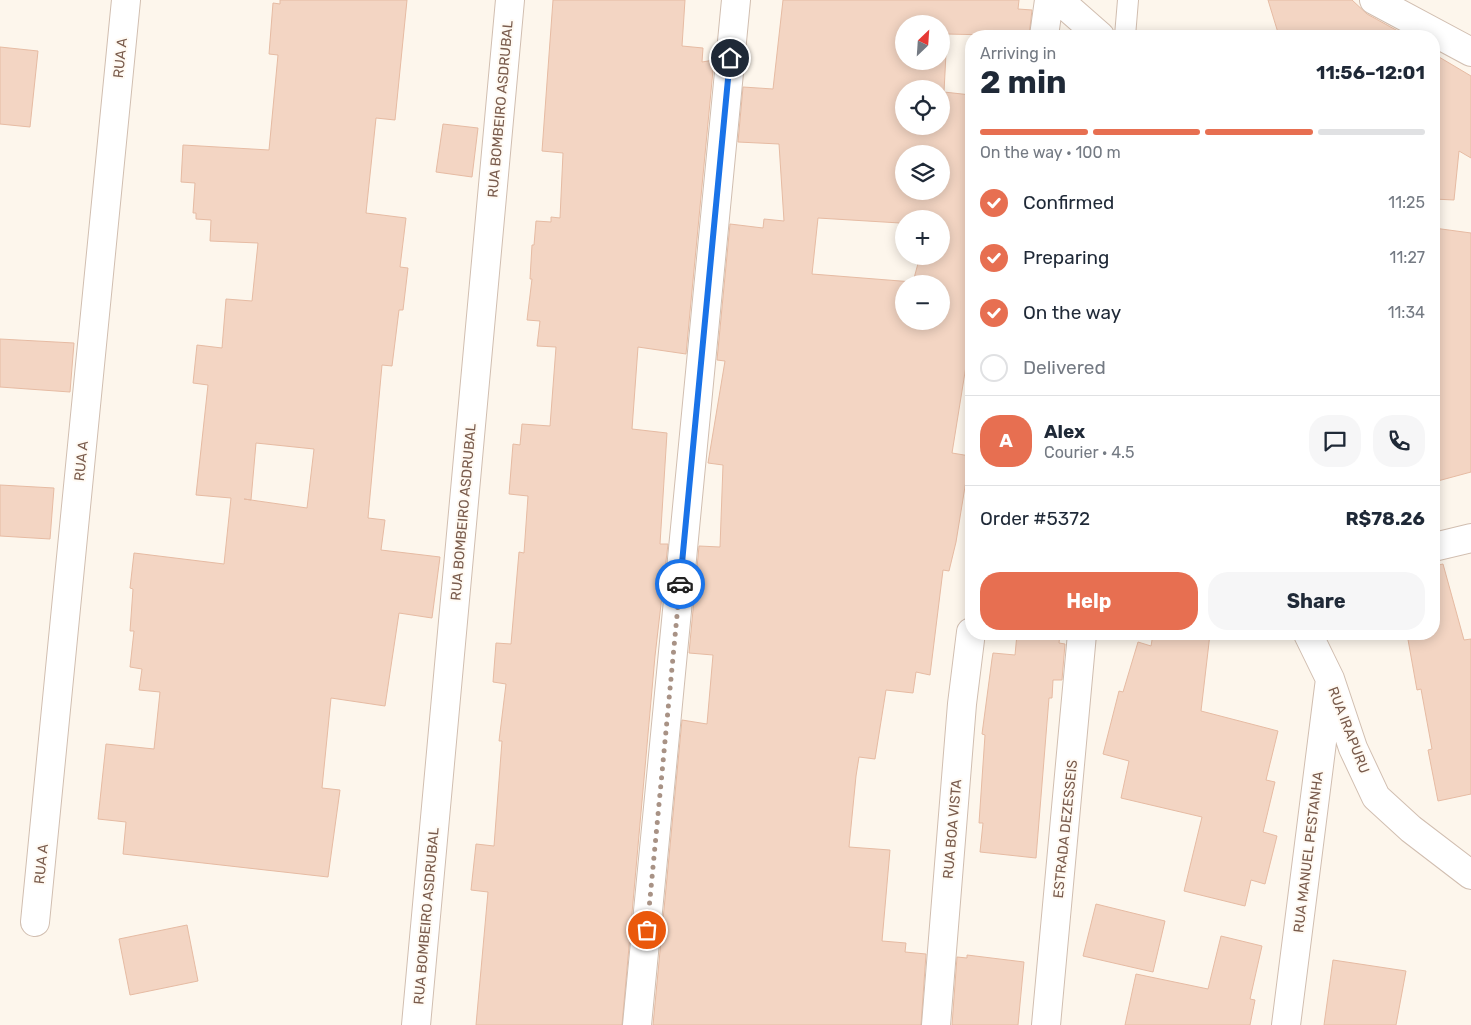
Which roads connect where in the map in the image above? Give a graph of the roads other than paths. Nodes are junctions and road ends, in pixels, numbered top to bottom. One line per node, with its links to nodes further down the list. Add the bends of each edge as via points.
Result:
1 (126, 0): 21 (street, RUA A)
2 (510, 0): 22 (street, RUA BOMBEIRO ASDRUBAL)
3 (736, 0): 23 (street)
4 (1049, 0): 8 (street)
5 (1059, 0): 9 (street)
6 (1128, 0): 10 (lane)
7 (1374, 0): 11 (street)
8 (1045, 30)
9 (1093, 30)
10 (1126, 30)
11 (1430, 30)
12 (1440, 35): 13 (street)
13 (1471, 52)
14 (1471, 538): 15 (street)
15 (1440, 546)
16 (970, 640): 24 (street, RUA BOA VISTA)
17 (1081, 640): 25 (street, ESTRADA DEZESSEIS)
18 (1311, 640): 19 (street, RUA IRAPURU)
19 (1330, 679): 20 (street, RUA IRAPURU, via 1353,748 1376,797 1411,829); 26 (street, RUA MANUEL PESTANHA)
20 (1471, 875)
21 (35, 922)
22 (416, 1025)
23 (637, 1025)
24 (936, 1025)
25 (1046, 1025)
26 (1286, 1025)

